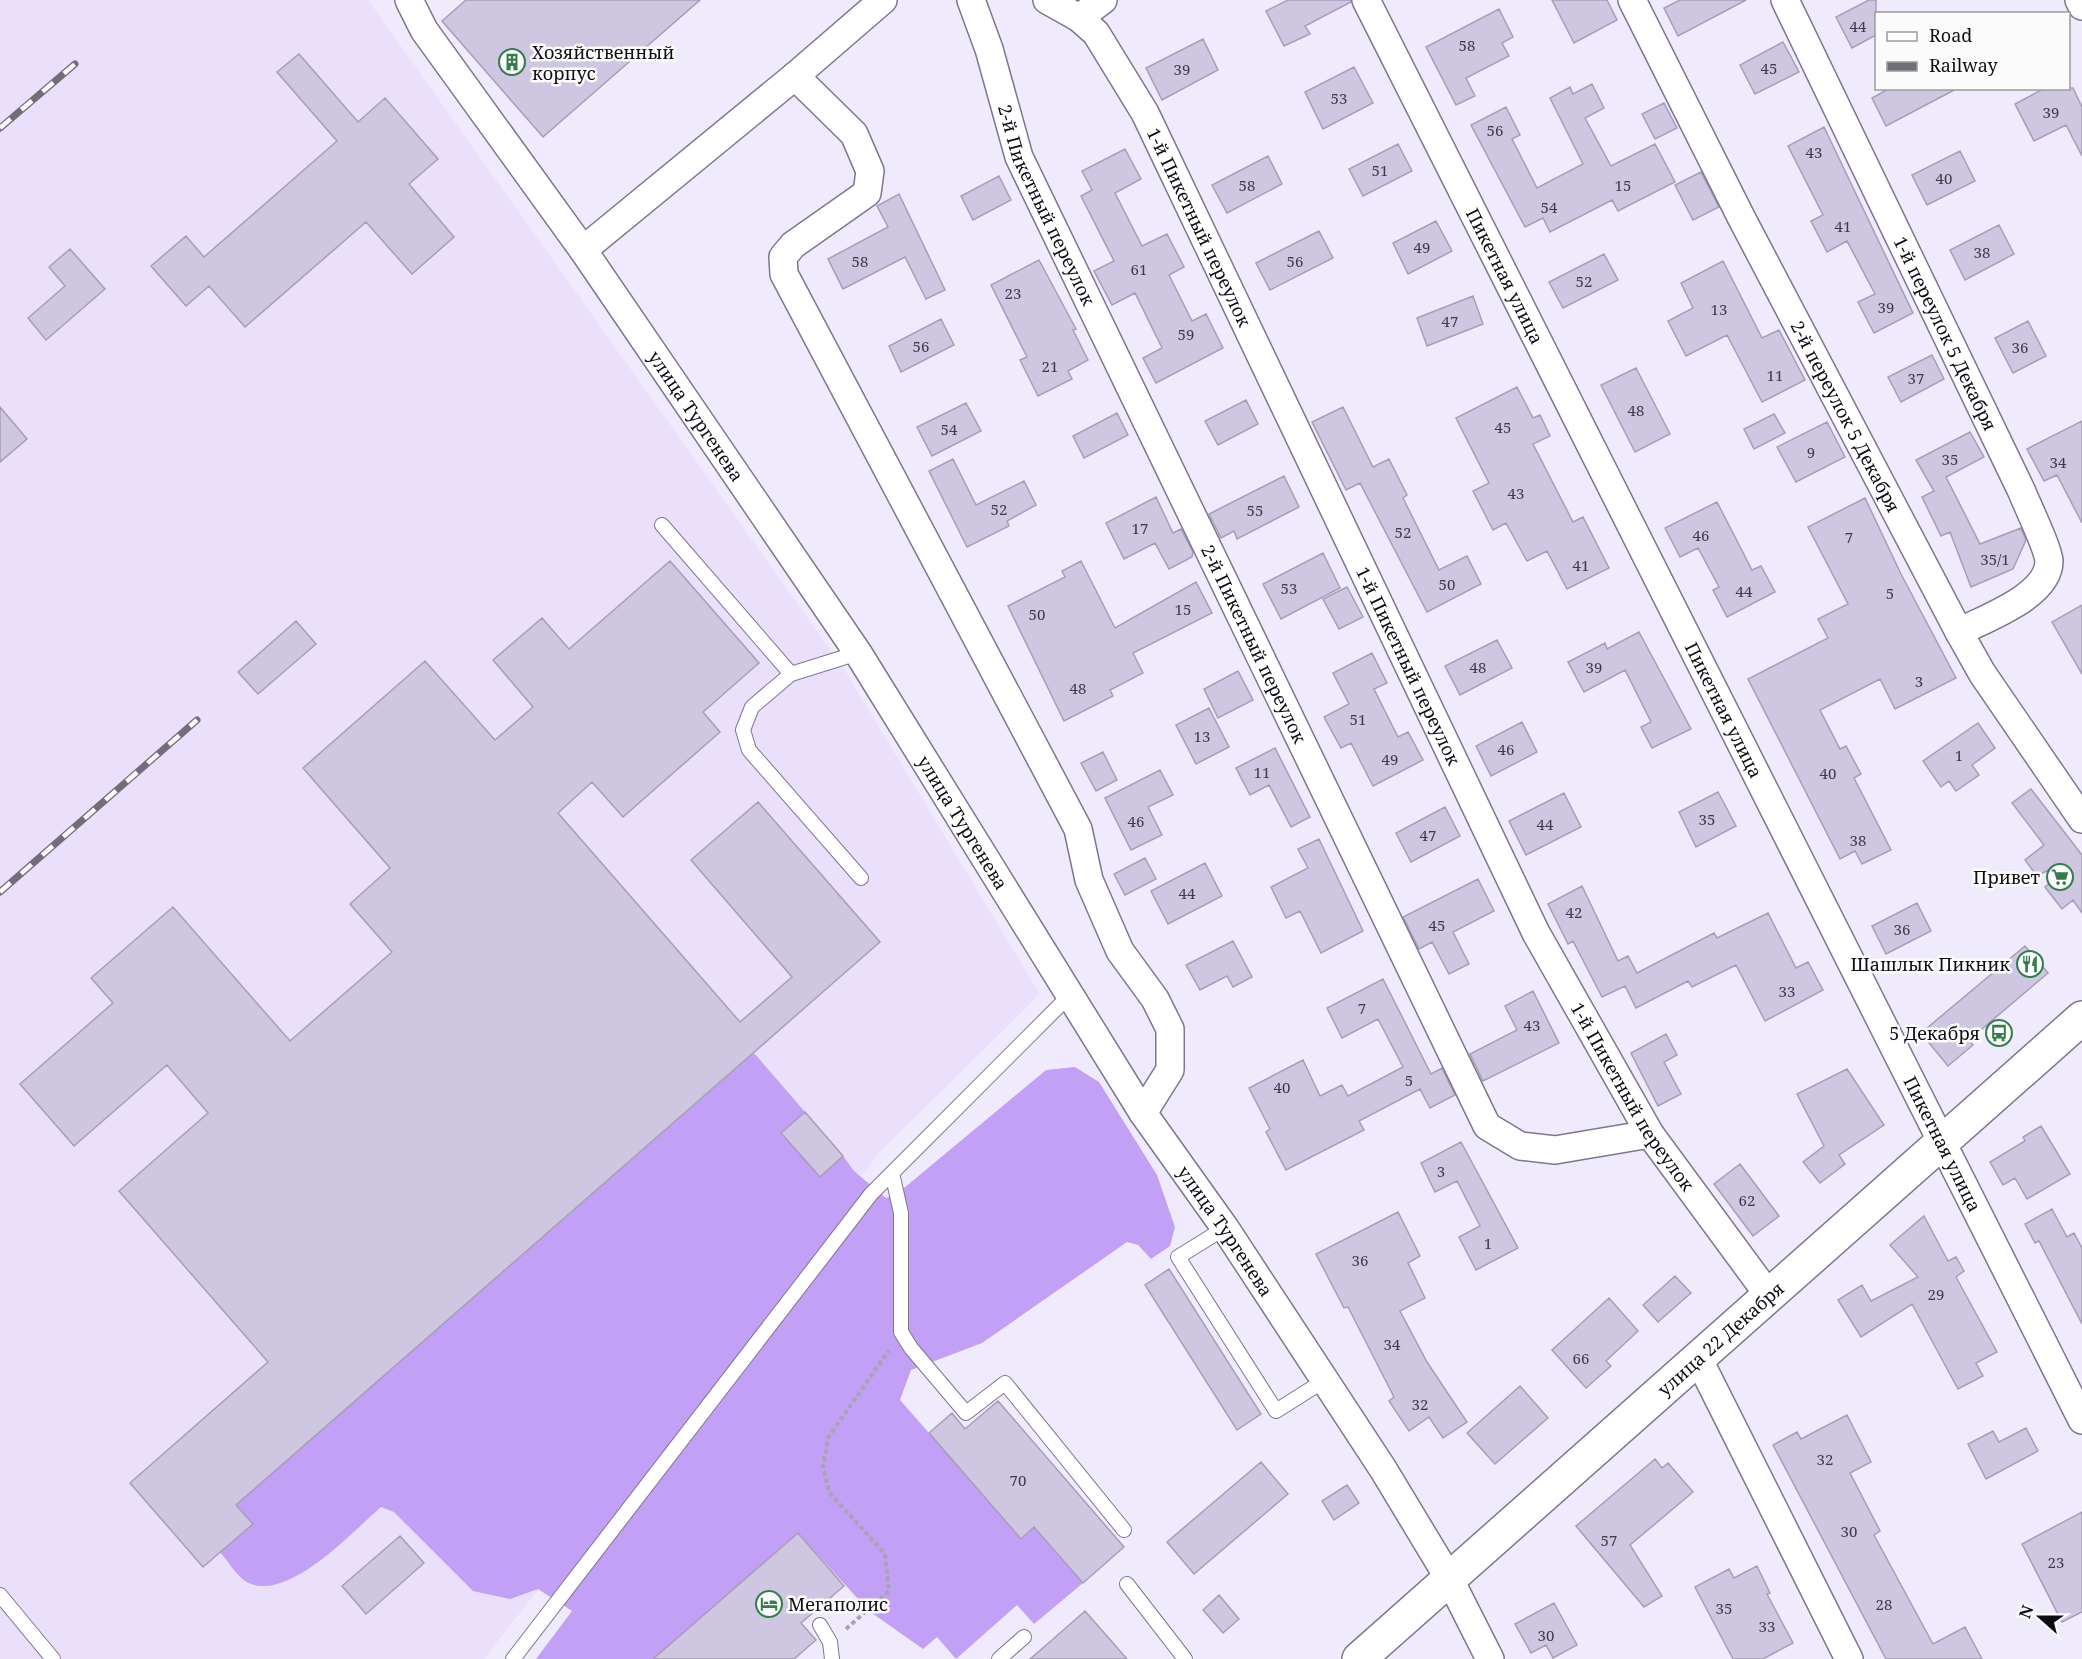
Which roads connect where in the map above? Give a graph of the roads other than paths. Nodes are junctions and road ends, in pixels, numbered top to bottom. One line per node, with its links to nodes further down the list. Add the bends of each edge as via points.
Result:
1 (409, 0): 13 (street, улица Тургенева, via 424,30)
2 (883, 0): 12 (street)
3 (971, 0): 23 (street, 2-й Пикетный переулок, via 1019,157 1487,1126 1520,1146 1555,1150)
4 (1047, 0): 11 (street, 1-й Пикетный переулок)
5 (1103, 0): 11 (street)
6 (1366, 0): 24 (street, Пикетная улица)
7 (1632, 0): 15 (street, 2-й переулок 5 Декабря)
8 (1785, 0): 15 (street, 1-й переулок 5 Декабря, via 2022,492 2049,559 2046,579 2034,592)
9 (2079, 0): 10 (street)
10 (2082, 6)
11 (1079, 18): 23 (street, 1-й Пикетный переулок, via 1096,33 1145,113 1536,933)
12 (795, 76): 13 (street); 22 (street, via 854,134 870,171 867,193 793,245 783,257 784,274 1078,829 1089,880 1120,951 1155,999 1170,1029 1170,1070)
13 (583, 250): 16 (street, улица Тургенева)
14 (662, 525): 17 (lane)
15 (1959, 632): 18 (street, 2-й переулок 5 Декабря, via 1982,673)
16 (858, 653): 17 (lane); 20 (street, улица Тургенева)
17 (792, 674): 19 (lane, via 752,707 743,730 749,750)
18 (2082, 819)
19 (861, 878)
20 (1070, 995): 22 (street, улица Тургенева); 25 (lane)
21 (2082, 1018): 24 (main road, улица 22 Декабря)
22 (1143, 1113): 26 (street, улица Тургенева)
23 (1650, 1134): 27 (street, 1-й Пикетный переулок)
24 (1941, 1142): 27 (main road, улица 22 Декабря); 30 (street, Пикетная улица)
25 (892, 1173): 31 (lane, via 901,1213 901,1332 911,1348 966,1413 1005,1383); 38 (lane, via 871,1194)
26 (1225, 1228): 29 (street, улица Тургенева); 29 (lane, via 1178,1257 1276,1411)
27 (1770, 1297): 28 (main road, улица 22 Декабря)
28 (1699, 1360): 32 (main road, улица 22 Декабря); 44 (street)
29 (1325, 1380): 32 (street, улица Тургенева)
30 (2082, 1420)
31 (1124, 1530)
32 (1450, 1580): 42 (main road, улица 22 Декабря); 43 (street, улица Тургенева)
33 (1127, 1584): 41 (lane)
34 (0, 1595): 37 (lane)
35 (820, 1625): 39 (lane, via 830,1642)
36 (1024, 1637): 40 (lane)
37 (52, 1659)
38 (513, 1659)
39 (832, 1659)
40 (999, 1659)
41 (1185, 1659)
42 (1359, 1659)
43 (1490, 1659)
44 (1849, 1659)

